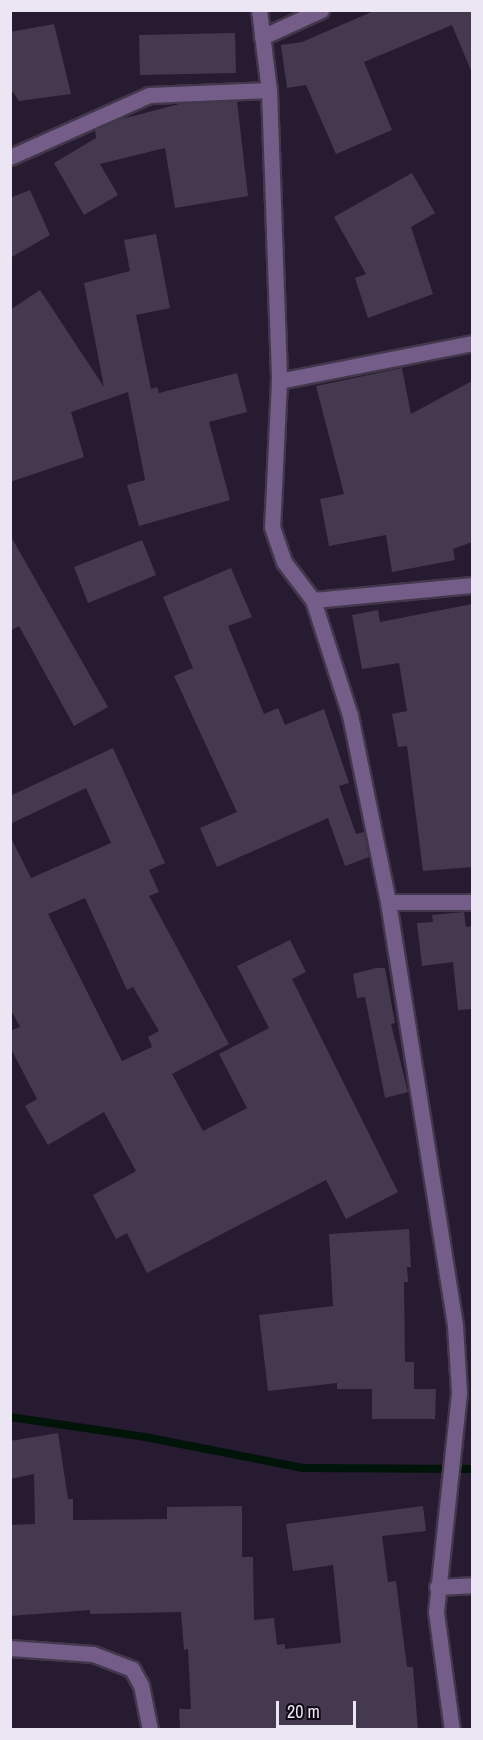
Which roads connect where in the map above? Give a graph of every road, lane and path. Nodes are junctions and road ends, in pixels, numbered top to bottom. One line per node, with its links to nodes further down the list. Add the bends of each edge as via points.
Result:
1 (259, 10): 3 (street)
2 (321, 10): 3 (street)
3 (262, 38): 4 (street)
4 (269, 90): 5 (street, via 149,95); 7 (street)
5 (10, 157)
6 (472, 343): 7 (street)
7 (279, 381): 9 (street, via 272,527 284,562)
8 (472, 585): 9 (street)
9 (313, 600): 10 (street, via 350,715)
10 (388, 902): 11 (street); 13 (street, via 455,1325 459,1393)
11 (472, 902)
12 (472, 1586): 13 (street)
13 (437, 1587): 16 (street, via 441,1665)
14 (10, 1648): 15 (street, via 93,1654 132,1669 141,1685)
15 (150, 1730)
16 (452, 1730)

